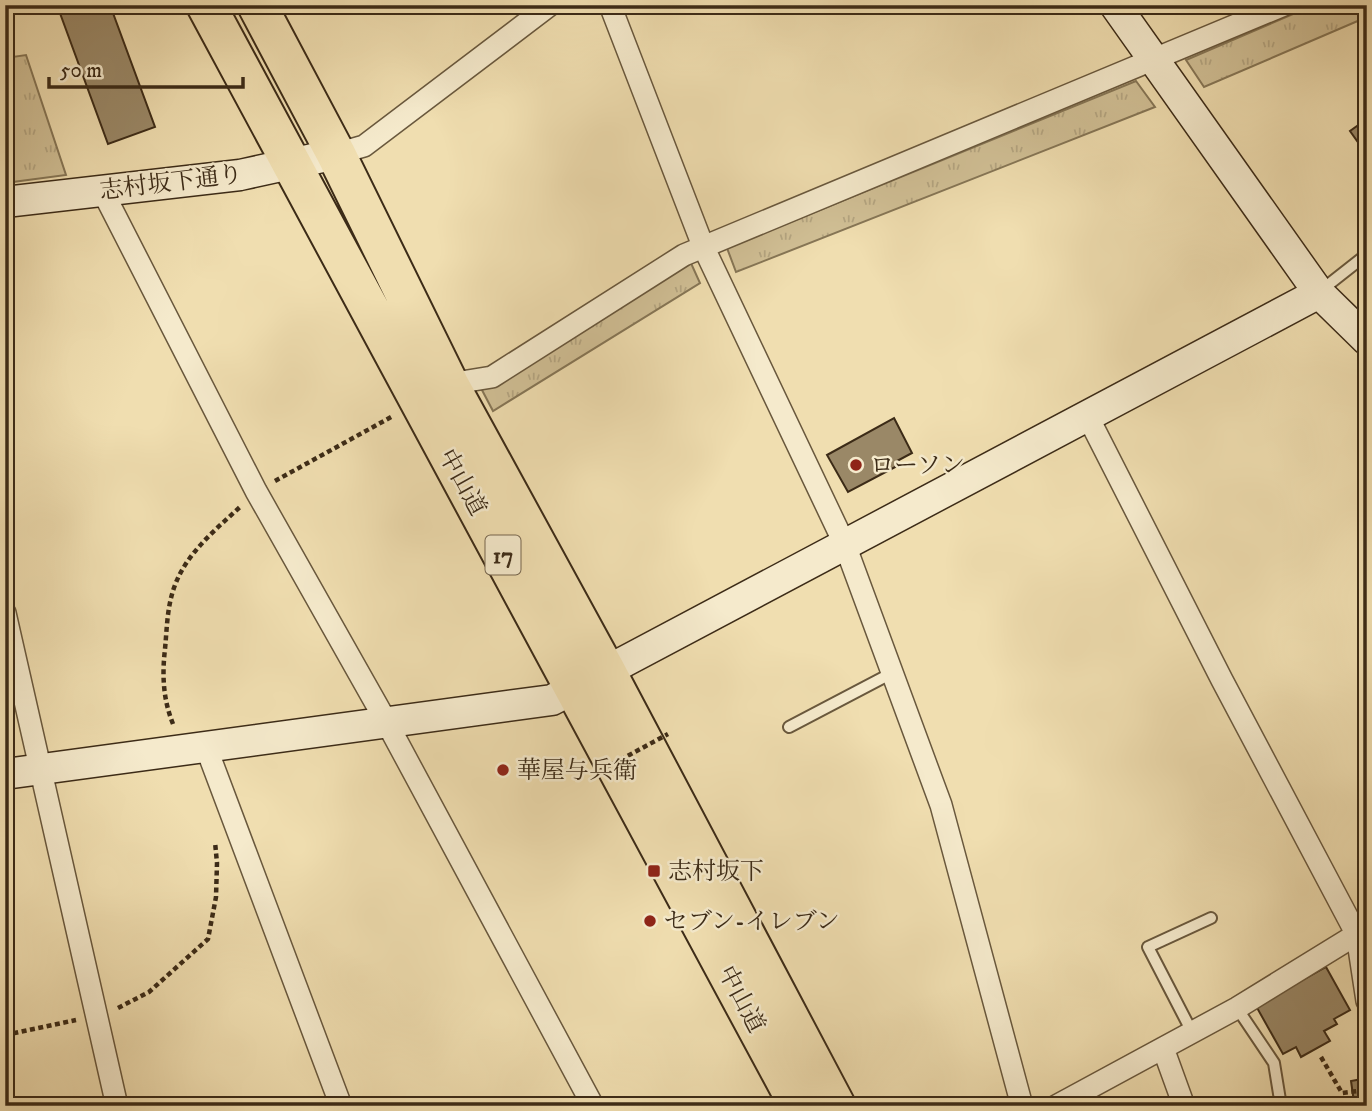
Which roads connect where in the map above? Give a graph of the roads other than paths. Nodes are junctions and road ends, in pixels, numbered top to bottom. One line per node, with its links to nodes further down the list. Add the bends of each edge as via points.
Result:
1 (206, 5): 9 (highway, 中山道 / 17)
2 (257, 5): 8 (highway, 中山道 / 17)
3 (550, 5): 8 (street, via 364,146)
4 (610, 5): 12 (street)
5 (1115, 5): 7 (street)
6 (1283, 5): 7 (street)
7 (1154, 60): 12 (street); 14 (street)
8 (336, 154): 9 (street, 志村坂下通り); 16 (highway, 中山道 / 17)
9 (290, 164): 10 (street, 志村坂下通り, via 240,175); 22 (highway, 中山道 / 17)
10 (102, 190): 11 (street, 志村坂下通り); 23 (street, via 256,491)
11 (5, 202)
12 (703, 246): 16 (street, via 492,377); 18 (street)
13 (1366, 255): 14 (lane)
14 (1319, 293): 15 (street); 17 (street)
15 (1367, 340)
16 (449, 384): 22 (highway, 中山道 / 17)
17 (1087, 415): 18 (street); 29 (street, via 1228,693)
18 (845, 545): 20 (street); 22 (street)
19 (5, 613): 21 (street)
20 (892, 673): 24 (lane); 39 (street, via 942,805)
21 (12, 677): 26 (street)
22 (590, 679): 23 (street, via 545,701); 37 (highway, 中山道 / 17); 38 (highway, 中山道 / 17)
23 (387, 723): 25 (street); 36 (street)
24 (789, 727)
25 (195, 748): 26 (street); 35 (street)
26 (42, 769): 27 (street); 34 (street)
27 (5, 774)
28 (1211, 918): 32 (lane, via 1148,947)
29 (1362, 931): 30 (street); 31 (street)
30 (1367, 1002)
31 (1237, 1008): 32 (street); 42 (lane, via 1274,1063)
32 (1192, 1032): 33 (street)
33 (1163, 1048): 40 (street); 41 (street)
34 (117, 1106)
35 (341, 1106)
36 (593, 1106)
37 (799, 1106)
38 (836, 1106)
39 (1022, 1106)
40 (1056, 1106)
41 (1184, 1106)
42 (1281, 1106)

